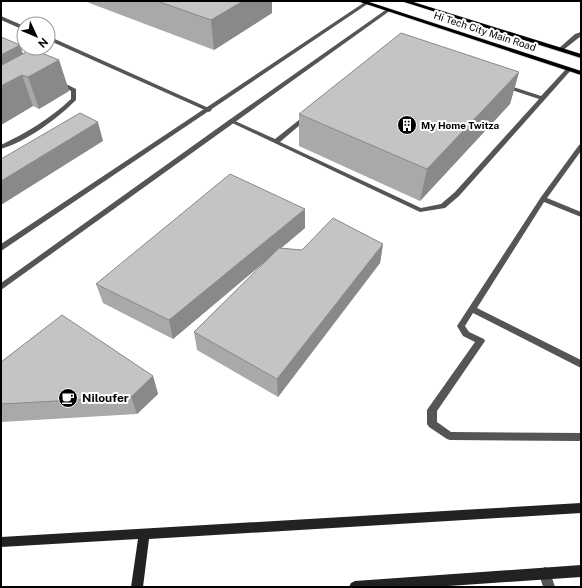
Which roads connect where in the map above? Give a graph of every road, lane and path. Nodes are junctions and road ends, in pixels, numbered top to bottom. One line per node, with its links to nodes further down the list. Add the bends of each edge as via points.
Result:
1 (360, 1): 3 (main road, Hi Tech City Main Road)
2 (404, 1): 9 (main road, Hi Tech City Main Road)
3 (366, 3): 4 (main road, Hi Tech City Main Road); 16 (street)
4 (389, 10): 11 (main road, Hi Tech City Main Road); 18 (street)
5 (1, 18): 6 (street)
6 (16, 25)
7 (581, 34): 9 (street)
8 (56, 42): 16 (street)
9 (560, 50): 10 (main road, Hi Tech City Main Road)
10 (581, 56)
11 (569, 69): 12 (main road, Hi Tech City Main Road); 15 (street)
12 (581, 73)
13 (54, 80): 21 (street, via 74,90 74,99 50,119)
14 (498, 83): 15 (street)
15 (543, 99): 19 (street, via 457,194 443,206 420,210)
16 (208, 110): 24 (street)
17 (311, 112): 19 (street)
18 (231, 121): 19 (street); 25 (street)
19 (276, 142)
20 (581, 146): 22 (street)
21 (1, 147)
22 (543, 199): 23 (street); 26 (street)
23 (581, 215)
24 (1, 248)
25 (1, 287)
26 (472, 309): 27 (street); 28 (street, via 461,326 466,334 481,341 432,410 432,424 450,436)
27 (581, 364)
28 (581, 437)
29 (581, 508): 30 (main road)
30 (144, 534): 31 (main road); 34 (main road)
31 (1, 542)
32 (581, 571): 33 (main road)
33 (545, 573): 35 (main road); 36 (street)
34 (137, 587)
35 (356, 587)
36 (549, 587)

